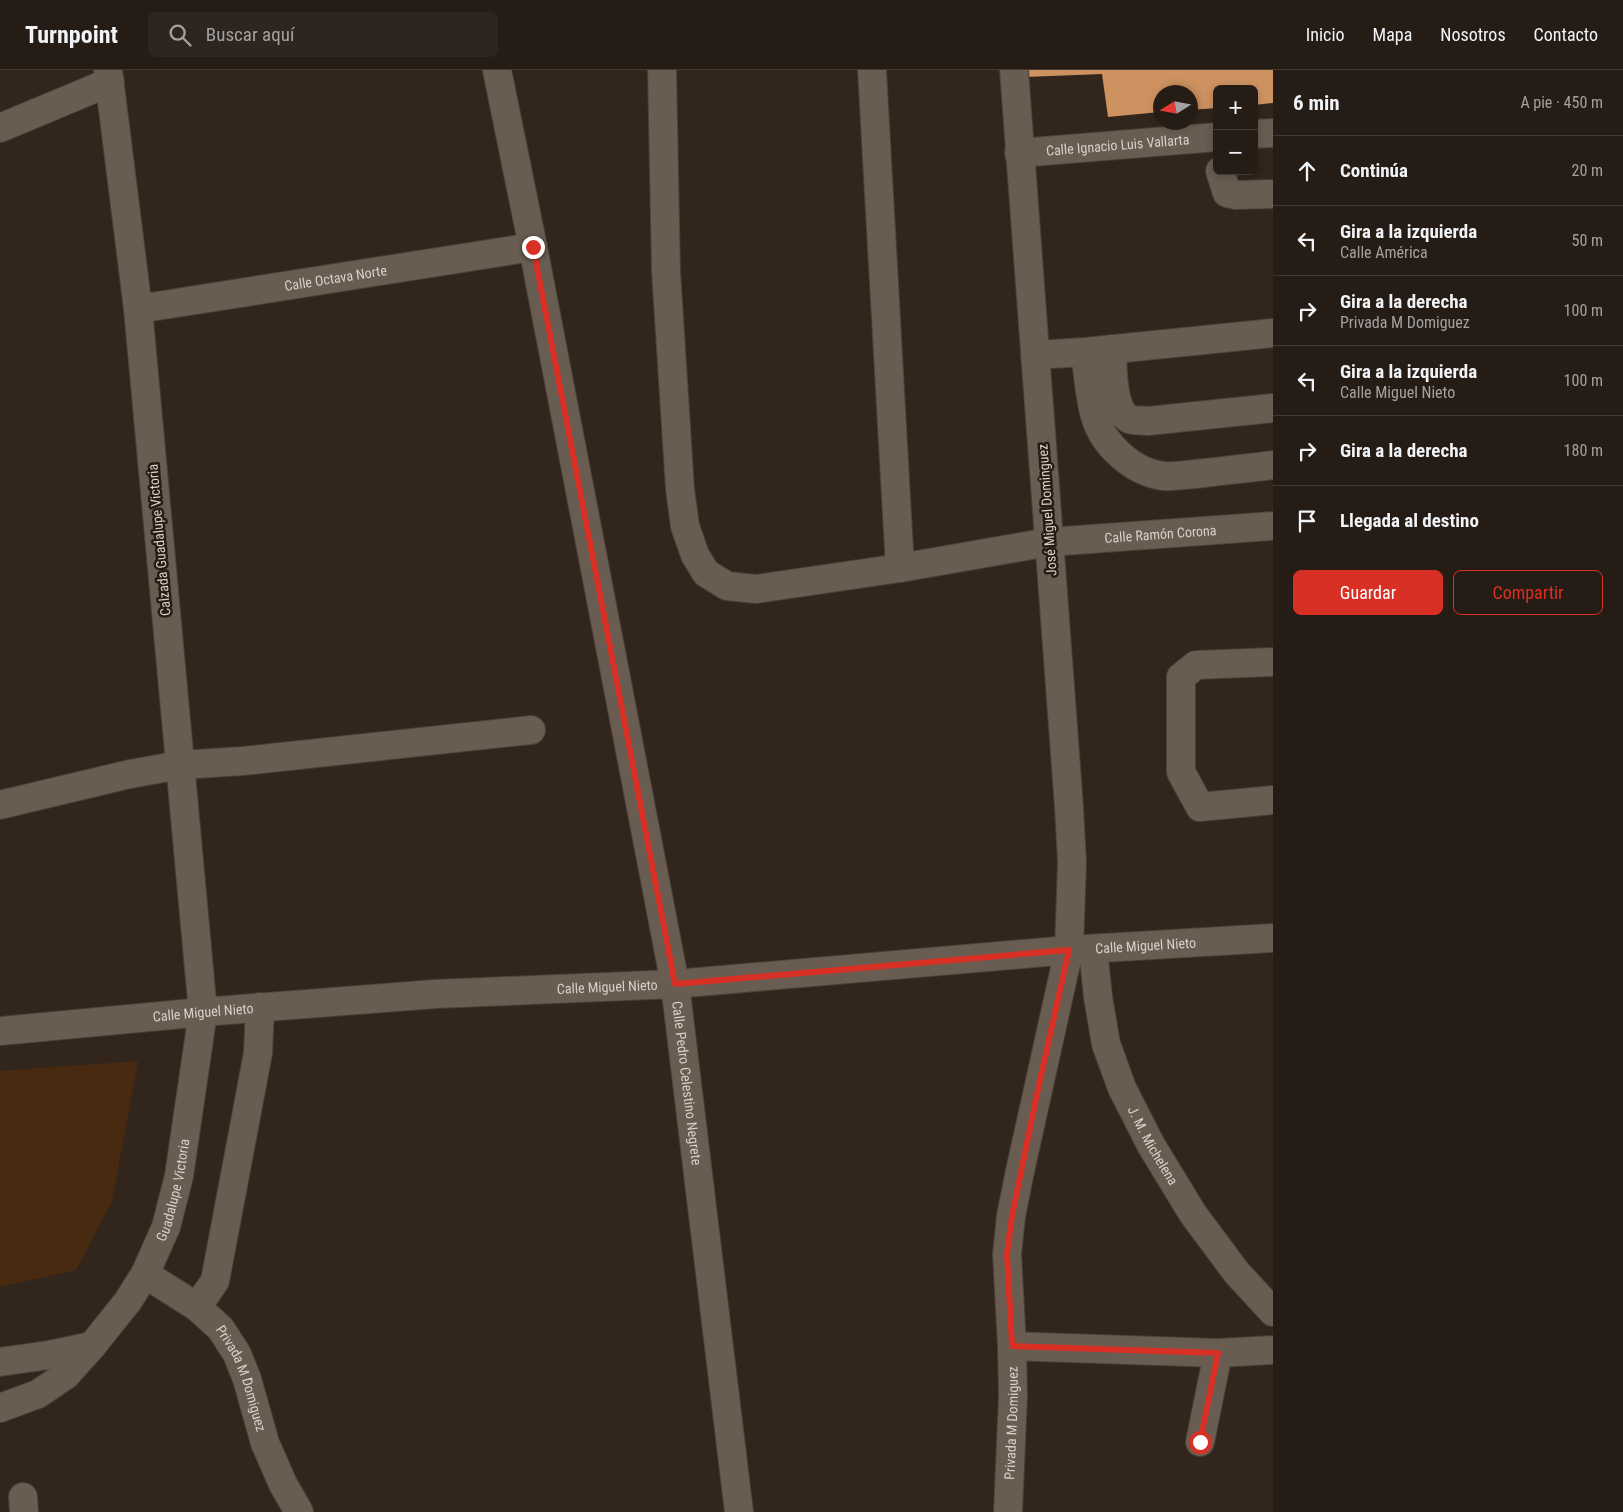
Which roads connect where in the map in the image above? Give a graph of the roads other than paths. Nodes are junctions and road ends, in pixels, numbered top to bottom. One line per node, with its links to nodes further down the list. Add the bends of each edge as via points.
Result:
1 (497, 70): 13 (street, Calle Pedro Celestino Negrete)
2 (662, 70): 22 (street, Calle Ramón Corona, via 666,271 680,489 685,526 695,555 706,573 727,586 756,589)
3 (872, 70): 22 (street)
4 (1014, 70): 10 (street, José Miguel Dominguez)
5 (109, 76): 6 (street); 14 (street, Calzada Guadalupe Victoria)
6 (0, 128)
7 (1273, 133): 8 (street)
8 (1258, 134)
9 (1213, 146): 10 (street, Calle Ignacio Luis Vallarta)
10 (1019, 153): 17 (street, José Miguel Dominguez)
11 (1221, 175): 12 (street, via 1227,193)
12 (1273, 194)
13 (533, 247): 14 (street, Calle Octava Norte); 30 (street, Calle Pedro Celestino Negrete)
14 (138, 309): 25 (street, Calzada Guadalupe Victoria)
15 (1273, 333): 16 (street)
16 (1098, 351): 17 (street); 18 (street, via 1120,410 1130,420 1148,421); 19 (street, via 1090,396 1102,435 1114,449 1145,471 1180,476)
17 (1035, 355): 21 (street, José Miguel Dominguez)
18 (1273, 408)
19 (1273, 465)
20 (1273, 526): 21 (street, Calle Ramón Corona)
21 (1049, 542): 22 (street, Calle Ramón Corona); 29 (street, José Miguel Dominguez, via 1072,904)
22 (900, 568)
23 (1273, 662): 26 (street, via 1196,665 1181,677 1181,772 1200,807)
24 (531, 730): 25 (street)
25 (180, 765): 27 (street); 32 (street, Calzada Guadalupe Victoria)
26 (1273, 800)
27 (0, 805)
28 (1273, 938): 29 (street, Calle Miguel Nieto)
29 (1081, 950): 30 (street, Calle Miguel Nieto); 36 (street, J. M. Michelena, via 1098,997 1106,1044 1122,1088 1151,1145 1192,1214); 38 (street, Privada M Domiguez, via 1038,1089 1012,1216 1007,1254)
30 (675, 984): 31 (street, Calle Miguel Nieto, via 435,994); 45 (street, Calle Pedro Celestino Negrete)
31 (260, 1007): 32 (street, Calle Miguel Nieto); 35 (street, via 258,1053 215,1281)
32 (203, 1012): 33 (street, Calle Miguel Nieto); 34 (street, Guadalupe Victoria, via 179,1176 166,1227)
33 (0, 1030)
34 (145, 1274): 35 (street, Privada M Domiguez); 37 (street, Guadalupe Victoria)
35 (197, 1307): 44 (street, Privada M Domiguez, via 220,1329 236,1354 247,1379 265,1443)
36 (1273, 1312)
37 (92, 1346): 41 (street); 42 (street, Guadalupe Victoria, via 66,1375 38,1394)
38 (1012, 1346): 40 (street); 46 (street, Privada M Domiguez)
39 (1273, 1350): 40 (street)
40 (1218, 1353): 43 (street)
41 (0, 1362)
42 (0, 1408)
43 (1200, 1442)
44 (299, 1512)
45 (739, 1512)
46 (1008, 1512)

